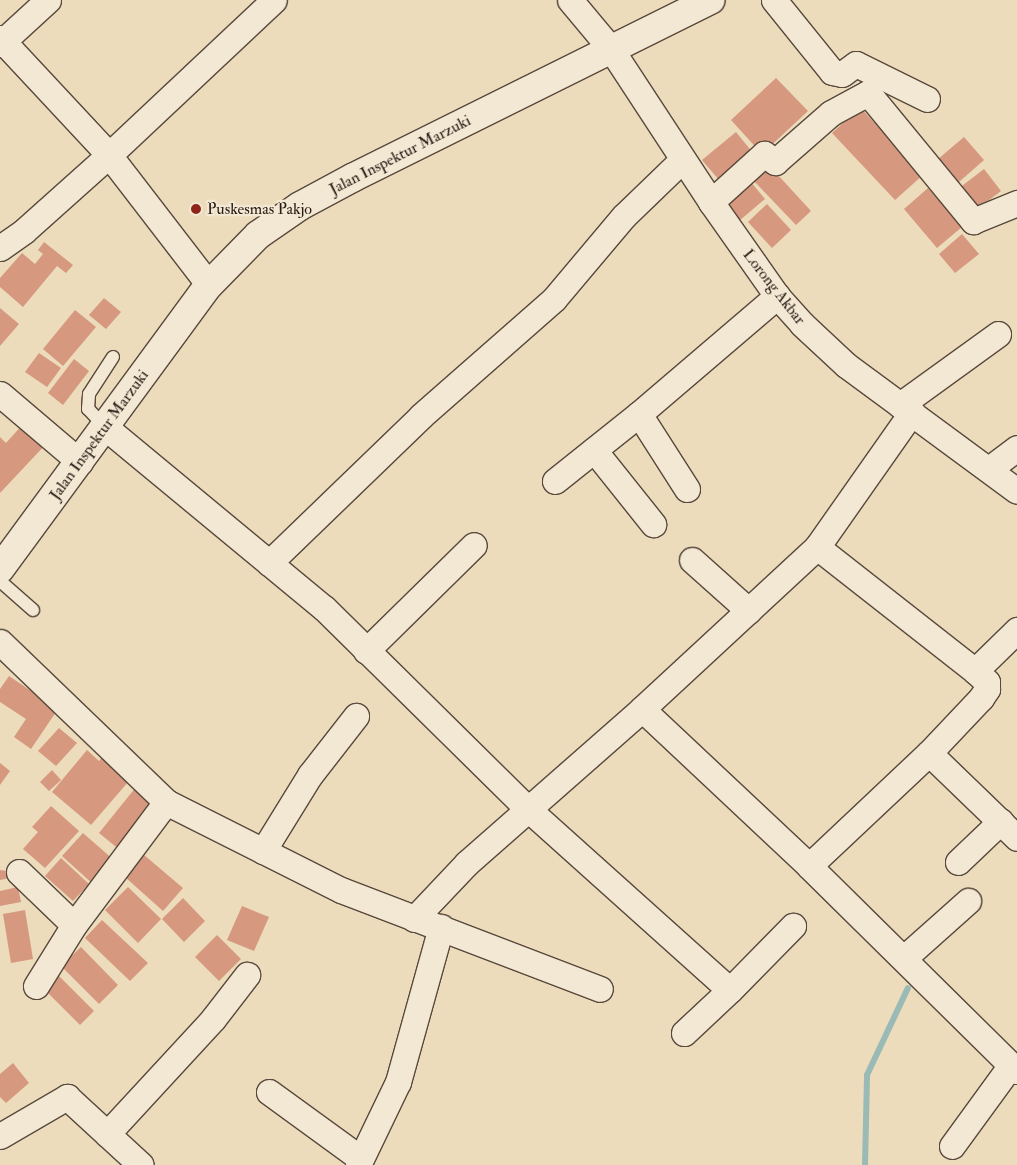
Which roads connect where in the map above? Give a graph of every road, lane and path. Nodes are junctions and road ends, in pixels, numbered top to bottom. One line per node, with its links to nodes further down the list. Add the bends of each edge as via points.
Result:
1 (48, 0): 6 (street)
2 (570, 0): 7 (street, Lorong Akbar)
3 (710, 0): 7 (street, Jalan Inspektur Marzuki)
4 (774, 0): 8 (street, via 832,72 842,74 856,64)
5 (262, 4): 9 (street)
6 (1, 41): 9 (street)
7 (611, 49): 10 (street, Lorong Akbar); 14 (street, Jalan Inspektur Marzuki, via 300,206 258,234)
8 (926, 99)
9 (109, 155): 13 (street, via 24,231); 14 (street)
10 (682, 160): 11 (street, Lorong Akbar); 33 (street, via 624,216 554,299 422,416)
11 (711, 202): 12 (street, via 764,154 775,162 831,113 868,93 972,221); 15 (street, Lorong Akbar)
12 (1017, 203)
13 (0, 248)
14 (209, 285): 21 (street, Jalan Inspektur Marzuki)
15 (776, 296): 19 (street, Lorong Akbar, via 824,346); 20 (street)
16 (998, 334): 19 (street)
17 (112, 357): 21 (lane, via 89,394 88,409)
18 (0, 394): 24 (street)
19 (906, 408): 25 (street, Lorong Akbar); 31 (street)
20 (639, 414): 23 (street); 27 (street)
21 (105, 427): 24 (street, Jalan Inspektur Marzuki); 33 (street)
22 (1017, 448): 25 (street)
23 (594, 450): 26 (street); 29 (street)
24 (80, 462): 34 (street, Jalan Inspektur Marzuki)
25 (989, 468): 28 (street, Lorong Akbar)
26 (555, 481)
27 (687, 489)
28 (1017, 491)
29 (653, 524)
30 (474, 545): 40 (street)
31 (817, 547): 37 (street); 41 (street)
32 (692, 560): 37 (street)
33 (269, 563): 40 (street, via 324,608)
34 (0, 569)
35 (0, 581): 36 (lane)
36 (33, 610)
37 (749, 611): 42 (street)
38 (1017, 630): 41 (street)
39 (0, 642): 45 (street)
40 (366, 651): 46 (street)
41 (975, 671): 44 (street, via 987,682 985,693)
42 (642, 709): 46 (street); 50 (street)
43 (356, 716): 48 (street, via 310,775)
44 (929, 753): 47 (street); 50 (street)
45 (166, 802): 48 (street); 54 (street)
46 (528, 809): 53 (street, via 467,863); 61 (street)
47 (1009, 829): 49 (street)
48 (263, 851): 53 (street, via 341,890)
49 (958, 862)
50 (809, 866): 57 (street)
51 (19, 872): 54 (street)
52 (968, 901): 57 (street)
53 (414, 919): 56 (street)
54 (74, 925): 59 (street)
55 (793, 926): 61 (street)
56 (441, 927): 60 (street); 68 (street, via 398,1082)
57 (904, 958): 63 (street)
58 (247, 975): 65 (street, via 213,1019)
59 (36, 986)
60 (600, 989)
61 (730, 990): 62 (street)
62 (684, 1033)
63 (1014, 1068): 67 (street)
64 (269, 1092): 68 (street)
65 (107, 1134): 66 (street, via 67,1097); 69 (street)
66 (0, 1136)
67 (952, 1146)
68 (359, 1162)
69 (141, 1165)

